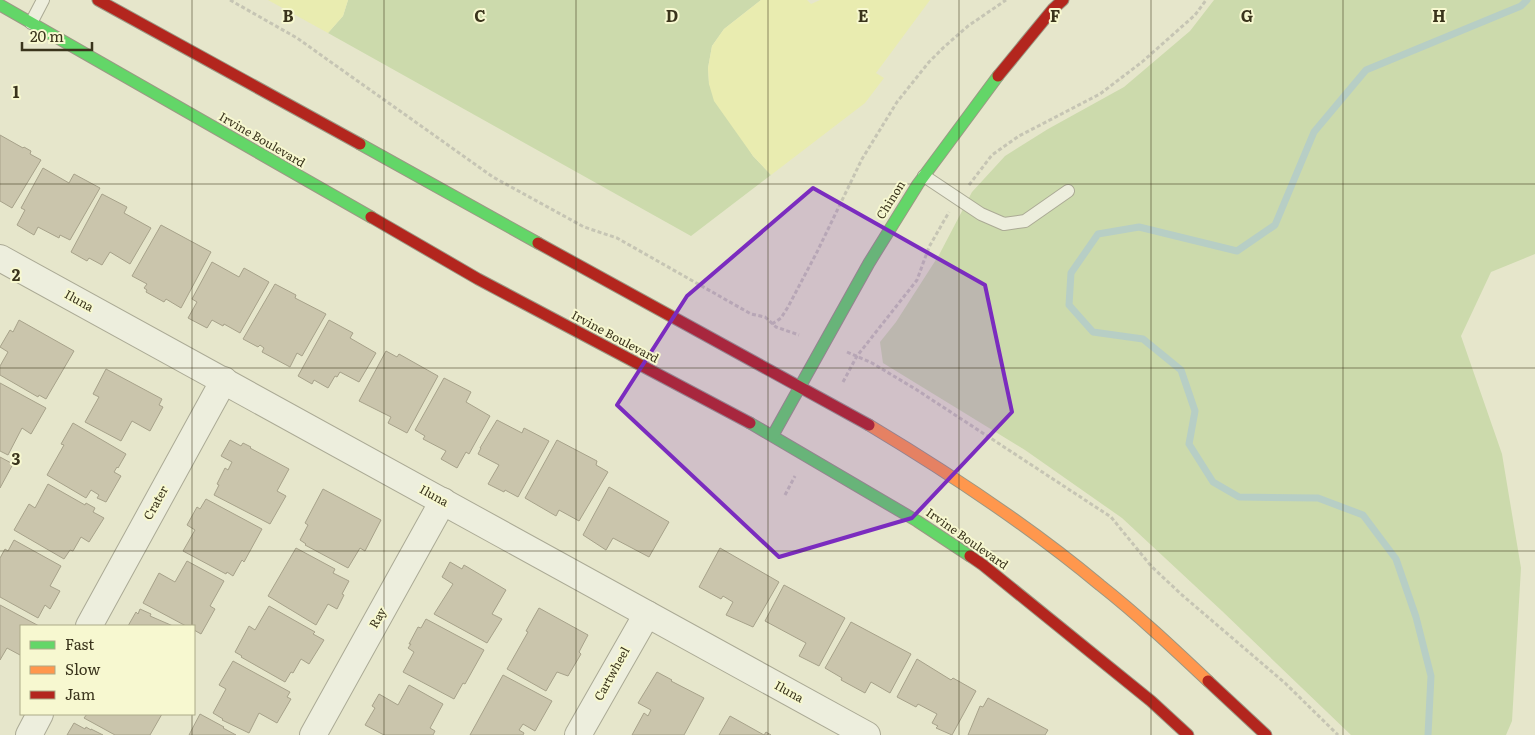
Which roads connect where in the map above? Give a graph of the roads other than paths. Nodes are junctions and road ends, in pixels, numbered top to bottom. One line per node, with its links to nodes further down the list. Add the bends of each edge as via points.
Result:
1 (43, 0): 5 (lane)
2 (98, 0): 10 (main road, via 738,353)
3 (1063, 0): 6 (main road, Chinon, via 990,85)
4 (0, 5): 5 (main road, Irvine Boulevard)
5 (31, 23): 11 (main road, Irvine Boulevard, via 478,279)
6 (924, 176): 7 (lane, via 981,214 1004,224 1025,221); 10 (main road, Chinon, via 869,263)
7 (1068, 191)
8 (1, 261): 9 (street, Iluna)
9 (224, 380): 12 (street, Iluna); 14 (street, Crater)
10 (800, 384): 11 (main road, Chinon); 22 (main road, via 968,487 1074,564 1145,623)
11 (773, 435): 21 (main road, Irvine Boulevard, via 917,521 983,565)
12 (443, 501): 13 (street, Iluna); 18 (street, Ray)
13 (647, 614): 16 (street, Iluna); 19 (street, Cartwheel)
14 (89, 625)
15 (39, 715): 17 (street)
16 (833, 727): 20 (street, Iluna)
17 (29, 735)
18 (314, 735)
19 (578, 735)
20 (868, 735)
21 (1188, 735)
22 (1266, 735)

